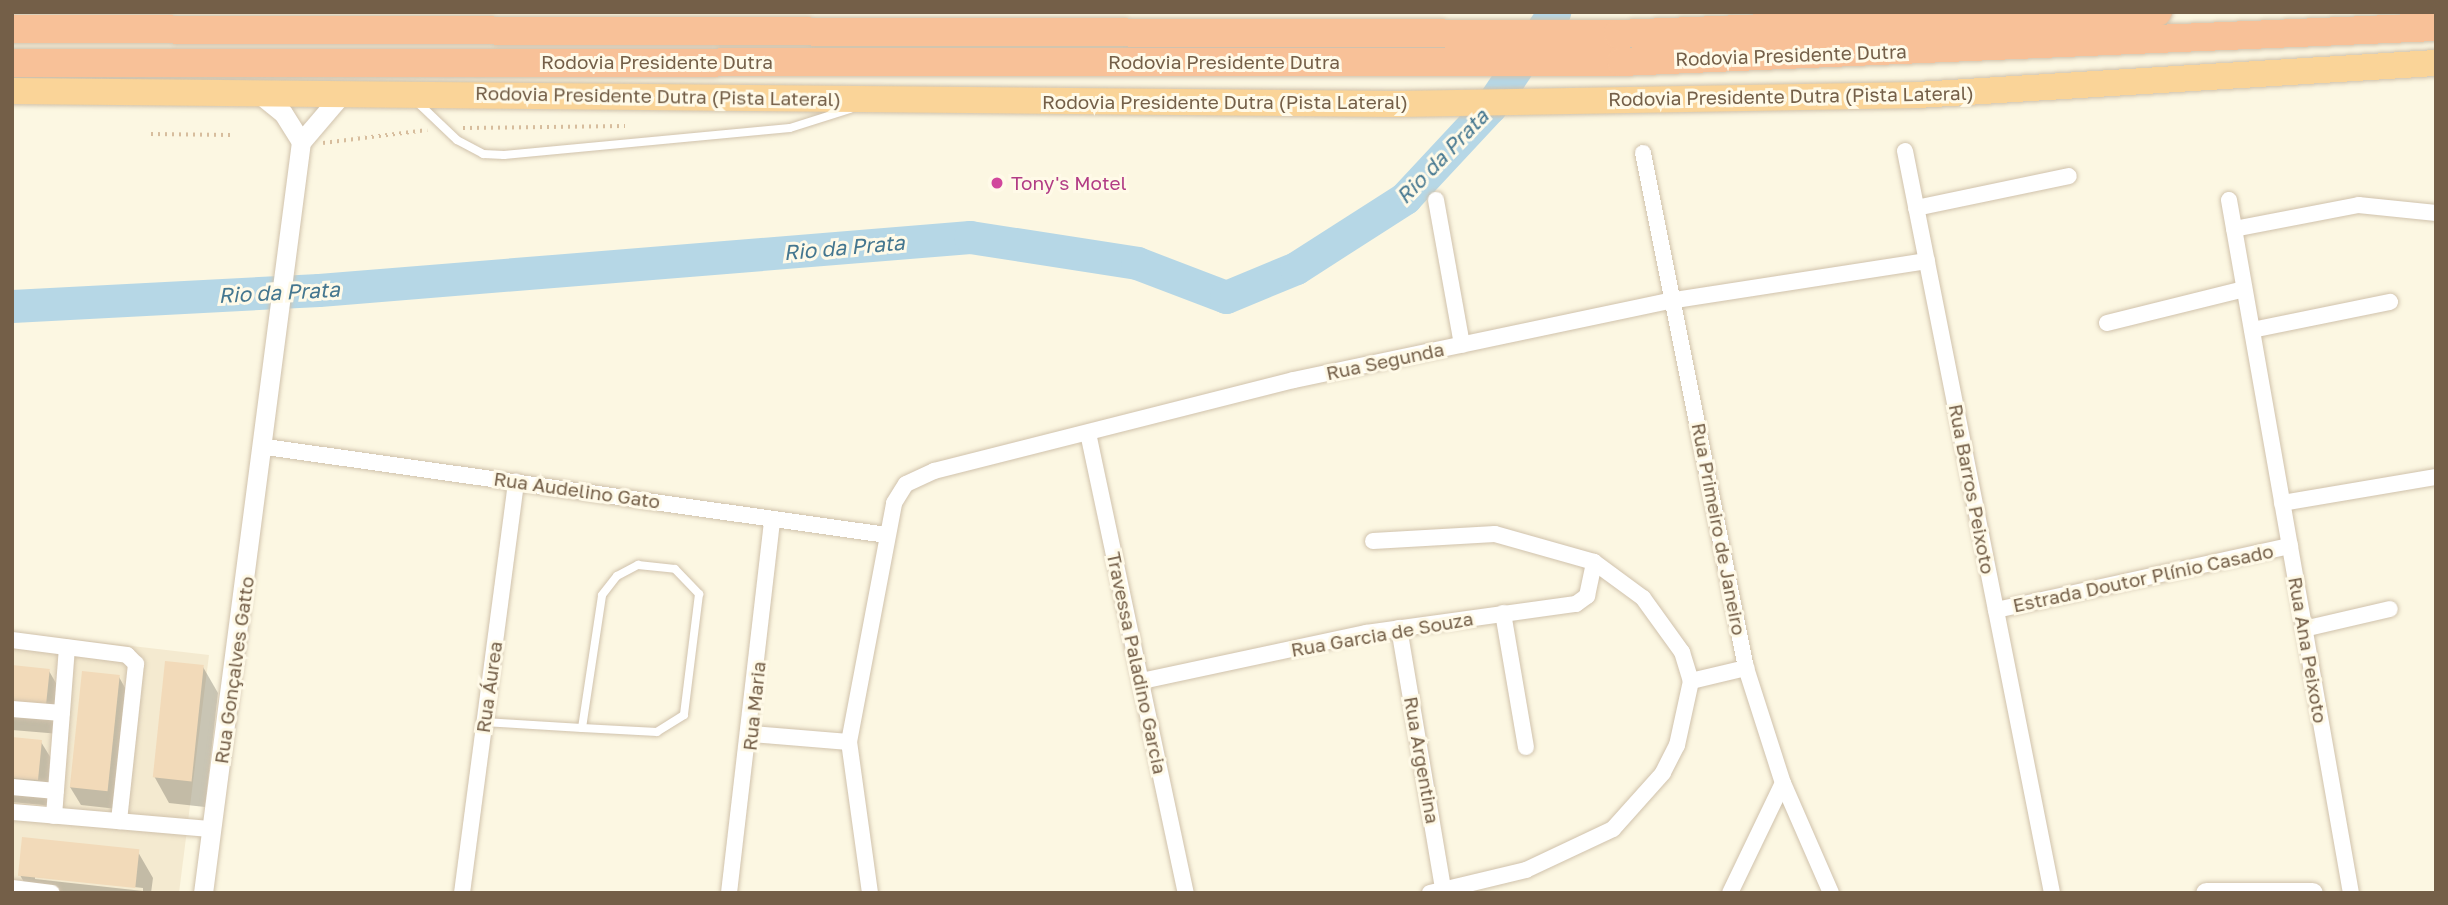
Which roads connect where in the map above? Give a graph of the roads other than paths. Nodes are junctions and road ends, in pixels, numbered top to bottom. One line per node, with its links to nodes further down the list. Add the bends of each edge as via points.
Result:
1 (2158, 12): 3 (highway, Rodovia Presidente Dutra, via 1618,34)
2 (2436, 27): 4 (highway, Rodovia Presidente Dutra, via 1621,62)
3 (12, 29)
4 (12, 63)
5 (2436, 63): 10 (highway, Rodovia Presidente Dutra (Pista Lateral), via 1918,95 1397,104)
6 (12, 91): 7 (highway, Rodovia Presidente Dutra (Pista Lateral))
7 (257, 92): 9 (highway, Rodovia Presidente Dutra (Pista Lateral)); 11 (street, via 283,113)
8 (408, 93): 9 (highway, Rodovia Presidente Dutra (Pista Lateral)); 10 (highway, Rodovia Presidente Dutra (Pista Lateral)); 10 (lane, via 457,140 484,154 504,155 790,128)
9 (342, 94): 11 (street)
10 (877, 99)
11 (302, 142): 28 (street, Rua Gonçalves Gatto)
12 (1905, 151): 17 (street, Rua Barros Peixoto)
13 (1643, 153): 22 (street, Rua Primeiro de Janeiro)
14 (2069, 176): 17 (street)
15 (1436, 200): 26 (street)
16 (2229, 200): 19 (street, Rua Ana Peixoto)
17 (1916, 208): 20 (street, Rua Barros Peixoto)
18 (2436, 213): 19 (street, via 2359,205)
19 (2234, 229): 21 (street, Rua Ana Peixoto)
20 (1927, 261): 22 (street, Rua Segunda); 38 (street, Rua Barros Peixoto)
21 (2245, 289): 24 (street); 25 (street, Rua Ana Peixoto)
22 (1675, 300): 26 (street, Rua Segunda); 44 (street, Rua Primeiro de Janeiro)
23 (2390, 302): 25 (street)
24 (2107, 323)
25 (2252, 330): 31 (street, Rua Ana Peixoto)
26 (1462, 345): 27 (street, Rua Segunda)
27 (1088, 433): 33 (street, Rua Segunda, via 921,476 897,495); 45 (street, Travessa Paladino Garcia)
28 (266, 447): 30 (street, Rua Audelino Gato); 60 (street, Rua Gonçalves Gatto)
29 (2436, 477): 31 (street)
30 (516, 482): 32 (street, Rua Audelino Gato); 49 (street, Rua Áurea)
31 (2282, 503): 35 (street, Rua Ana Peixoto)
32 (772, 519): 33 (street, Rua Audelino Gato); 51 (street, Rua Maria)
33 (887, 535): 52 (street, Rua Segunda)
34 (1373, 541): 36 (street, via 1495,534)
35 (2290, 546): 38 (street, Estrada Doutor Plínio Casado); 41 (street, Rua Ana Peixoto)
36 (1594, 562): 39 (street, Rua Garcia de Souza, via 1582,601); 46 (street, via 1643,598 1682,652)
37 (2390, 609): 41 (street)
38 (1996, 610): 72 (street, Rua Barros Peixoto)
39 (1503, 613): 40 (street, Rua Garcia de Souza); 53 (street)
40 (1399, 628): 45 (street, Rua Garcia de Souza); 63 (street, Rua Argentina)
41 (2304, 629): 75 (street, Rua Ana Peixoto)
42 (12, 640): 43 (street)
43 (67, 648): 48 (street); 59 (street, via 127,655 136,664)
44 (1746, 668): 46 (street); 54 (street, Rua Primeiro de Janeiro)
45 (1142, 681): 69 (street, Travessa Paladino Garcia)
46 (1691, 681): 63 (street, via 1668,764 1614,829 1567,855)
47 (12, 709): 48 (street)
48 (62, 713): 55 (street)
49 (484, 722): 50 (lane); 66 (street, Rua Áurea)
50 (582, 728): 50 (lane, via 657,732 684,715 699,594 675,569 638,565 617,576 601,595)
51 (752, 734): 52 (street); 67 (street, Rua Maria)
52 (849, 742): 68 (street, Rua Segunda)
53 (1526, 747)
54 (1783, 783): 70 (street); 71 (street, Rua Primeiro de Janeiro)
55 (56, 791): 56 (street); 58 (street)
56 (13, 792)
57 (12, 812): 58 (street)
58 (54, 816): 59 (street)
59 (119, 821): 60 (street)
60 (210, 830): 65 (street, Rua Gonçalves Gatto)
61 (12, 888): 64 (street)
62 (2228, 891): 73 (main road); 74 (main road)
63 (1439, 892)
64 (52, 893)
65 (203, 893)
66 (462, 893)
67 (729, 893)
68 (870, 893)
69 (1186, 893)
70 (1730, 893)
71 (1831, 893)
72 (2052, 893)
73 (2206, 893)
74 (2312, 893)
75 (2351, 893)

